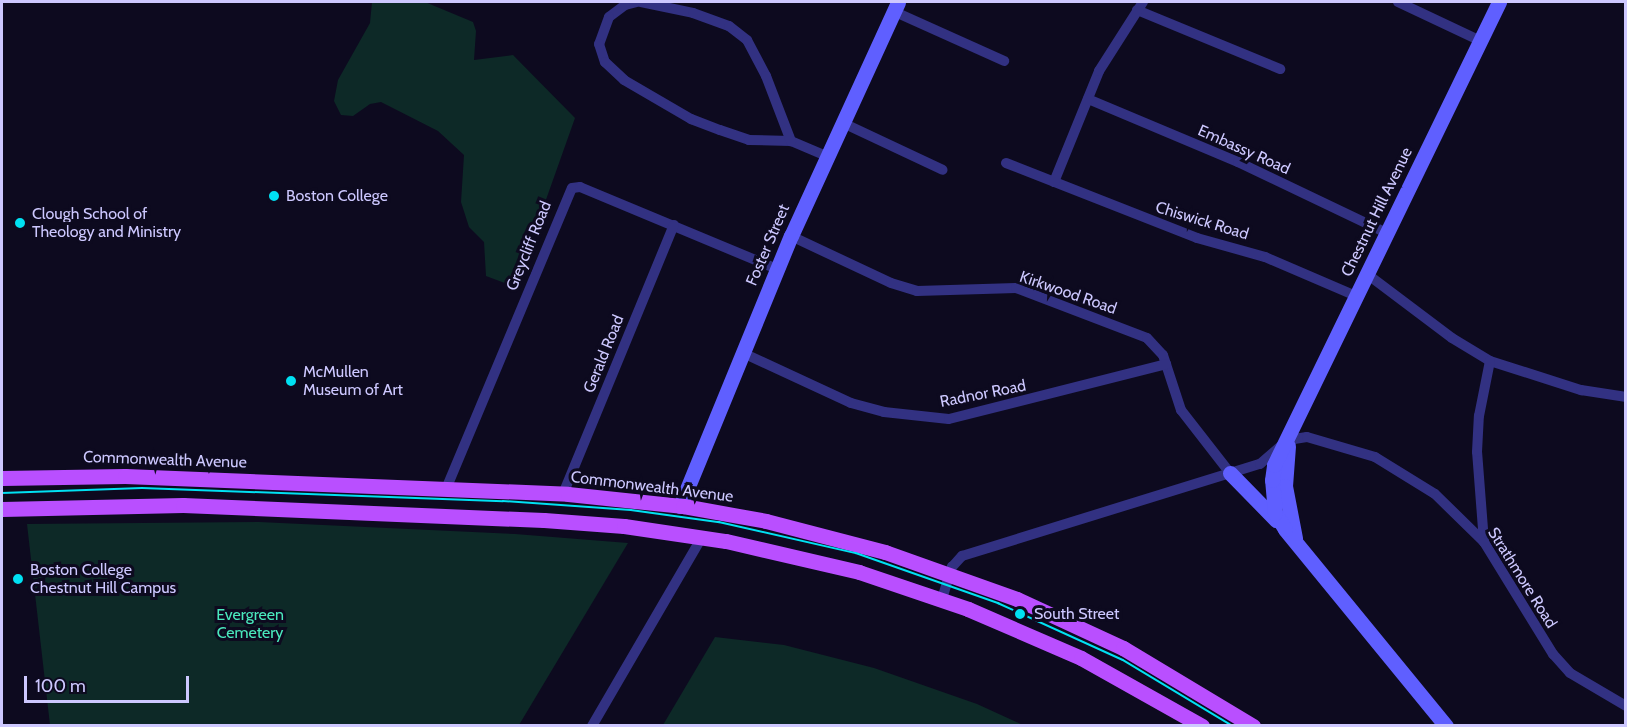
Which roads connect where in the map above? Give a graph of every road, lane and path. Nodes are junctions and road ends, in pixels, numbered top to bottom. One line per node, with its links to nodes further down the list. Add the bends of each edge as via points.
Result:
1 (639, 2): 11 (street, via 711,19 729,26 747,40 766,76); 11 (street, via 625,5 609,17 599,44 605,62 624,80 691,119 749,140)
2 (1398, 2): 6 (street)
3 (1499, 2): 6 (main road, Chestnut Hill Avenue)
4 (896, 6): 7 (street); 10 (main road, Foster Street)
5 (1140, 6): 8 (street); 9 (street, via 1099,72)
6 (1481, 41): 17 (main road, Chestnut Hill Avenue)
7 (1004, 61)
8 (1280, 69)
9 (1089, 99): 15 (street); 17 (street, Embassy Road, via 1238,162)
10 (843, 123): 12 (main road, Foster Street); 14 (street)
11 (791, 141): 12 (street)
12 (827, 156): 18 (main road, Foster Street)
13 (1006, 163): 15 (street, Chiswick Road)
14 (943, 170)
15 (1054, 182): 21 (street, Chiswick Road, via 1197,238 1265,257)
16 (674, 225): 19 (street, Greycliff Road); 29 (street, Greycliff Road, via 580,187 569,191); 31 (street, Gerald Road)
17 (1385, 232): 20 (main road, Chestnut Hill Avenue)
18 (791, 236): 19 (main road, Foster Street); 24 (street, Kirkwood Road, via 891,283 917,291 1016,288 1140,334 1159,348)
19 (777, 269): 22 (main road, Foster Street)
20 (1367, 274): 21 (main road, Chestnut Hill Avenue); 23 (street, via 1452,338)
21 (1356, 296): 26 (main road, Chestnut Hill Avenue)
22 (742, 352): 24 (street, Radnor Road, via 851,403 884,412 949,419); 32 (main road, Foster Street)
23 (1490, 361): 25 (street, via 1581,390); 38 (street, via 1476,452)
24 (1166, 364): 27 (street, Kirkwood Road, via 1181,410)
25 (1626, 397)
26 (1288, 440): 27 (street, via 1260,464); 35 (main road, Chestnut Hill Avenue, via 1274,465 1272,480 1273,505); 37 (main road, Chestnut Hill Avenue, via 1285,486); 38 (street, Strathmore Road, via 1307,437 1394,466 1435,495)
27 (1230, 472): 35 (main road); 39 (street, via 968,553)
28 (2, 478): 29 (main road, Commonwealth Avenue, via 125,476)
29 (446, 489): 30 (main road, Commonwealth Avenue)
30 (503, 491): 31 (main road, Commonwealth Avenue); 34 (main road)
31 (563, 494): 32 (main road, Commonwealth Avenue)
32 (680, 506): 39 (main road, Commonwealth Avenue, via 807,530)
33 (2, 509): 34 (main road, via 183,506)
34 (502, 519): 36 (main road, via 624,526)
35 (1285, 529): 37 (main road, Chestnut Hill Avenue)
36 (702, 537): 40 (main road, via 823,562); 42 (street)
37 (1296, 541): 45 (main road, Chestnut Hill Avenue)
38 (1484, 542): 41 (street, Strathmore Road, via 1553,654 1570,673)
39 (950, 572): 40 (street); 44 (main road, Commonwealth Avenue, via 1114,644)
40 (942, 599): 43 (main road, via 1081,658)
41 (1626, 706)
42 (591, 726)
43 (1202, 726)
44 (1253, 726)
45 (1446, 726)

